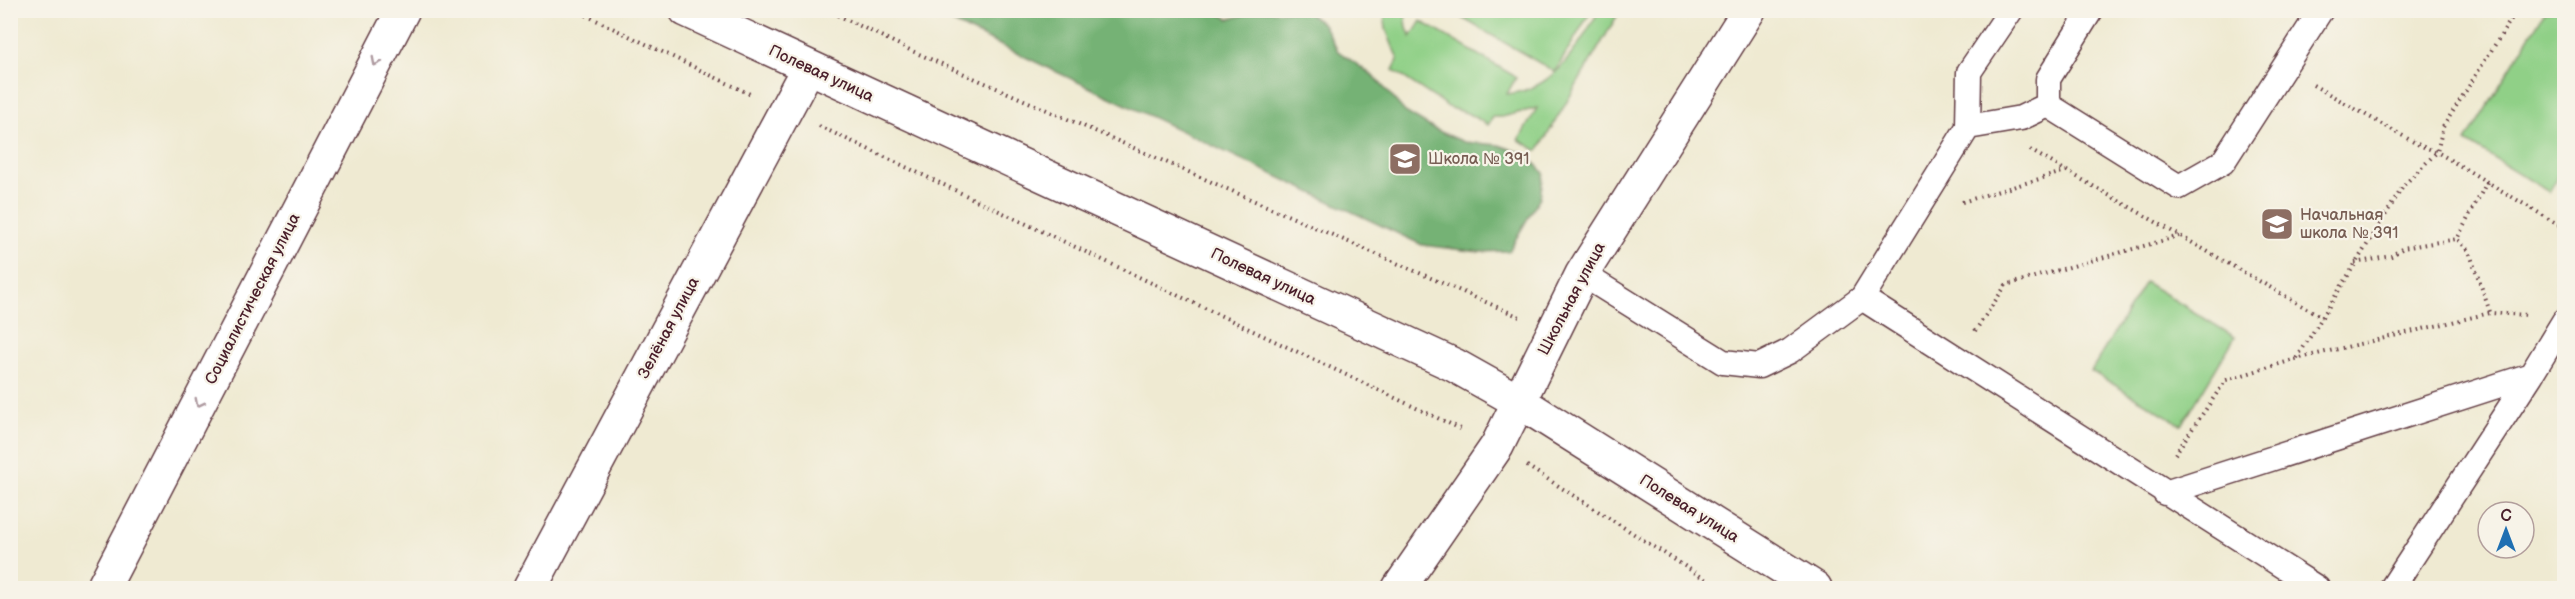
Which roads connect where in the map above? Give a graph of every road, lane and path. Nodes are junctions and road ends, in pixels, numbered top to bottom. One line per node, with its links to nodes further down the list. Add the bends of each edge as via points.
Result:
1 (403, 10): 37 (street, Социалистическая улица, one-way to 37)
2 (575, 10): 13 (path)
3 (686, 10): 10 (street, Полевая улица)
4 (827, 10): 30 (path, via 912,51)
5 (1749, 10): 24 (street, Школьная улица)
6 (2011, 10): 14 (lane, via 1969,72)
7 (2091, 10): 12 (lane, via 2048,79)
8 (2321, 10): 11 (lane)
9 (2517, 10): 16 (path, via 2443,127)
10 (808, 68): 13 (street, Зелёная улица); 34 (street, Полевая улица, via 1443,360)
11 (2283, 69): 12 (lane, via 2223,162 2179,187); 16 (path)
12 (2048, 105): 14 (lane, via 2021,118)
13 (785, 110): 35 (path); 38 (street, Зелёная улица)
14 (1968, 127): 25 (lane)
15 (2023, 146): 17 (path)
16 (2437, 152): 18 (path); 23 (path, via 2404,185)
17 (2066, 171): 19 (path); 21 (path)
18 (2487, 182): 20 (path); 22 (path)
19 (1987, 194)
20 (2565, 228)
21 (2180, 236): 28 (path); 31 (path, via 2006,285)
22 (2457, 239): 23 (path, via 2403,248 2391,256); 26 (path, via 2469,251)
23 (2355, 263): 28 (path)
24 (1582, 274): 25 (lane, via 1723,362 1759,366 1791,351); 30 (street, Школьная улица)
25 (1862, 298): 31 (lane)
26 (2490, 313): 27 (path); 32 (path)
27 (2532, 316)
28 (2322, 317): 32 (path)
29 (2565, 321): 33 (lane)
30 (1553, 331): 34 (street, Школьная улица)
31 (1956, 359): 36 (lane)
32 (2296, 359): 36 (path, via 2226,380)
33 (2531, 375): 36 (lane); 43 (lane)
34 (1520, 402): 35 (street, Школьная улица); 41 (street, Полевая улица)
35 (1497, 446): 39 (street, Школьная улица); 40 (path)
36 (2160, 489): 42 (lane)
37 (103, 588)
38 (530, 588)
39 (1399, 588)
40 (1719, 588)
41 (1815, 588)
42 (2317, 588)
43 (2392, 588)

